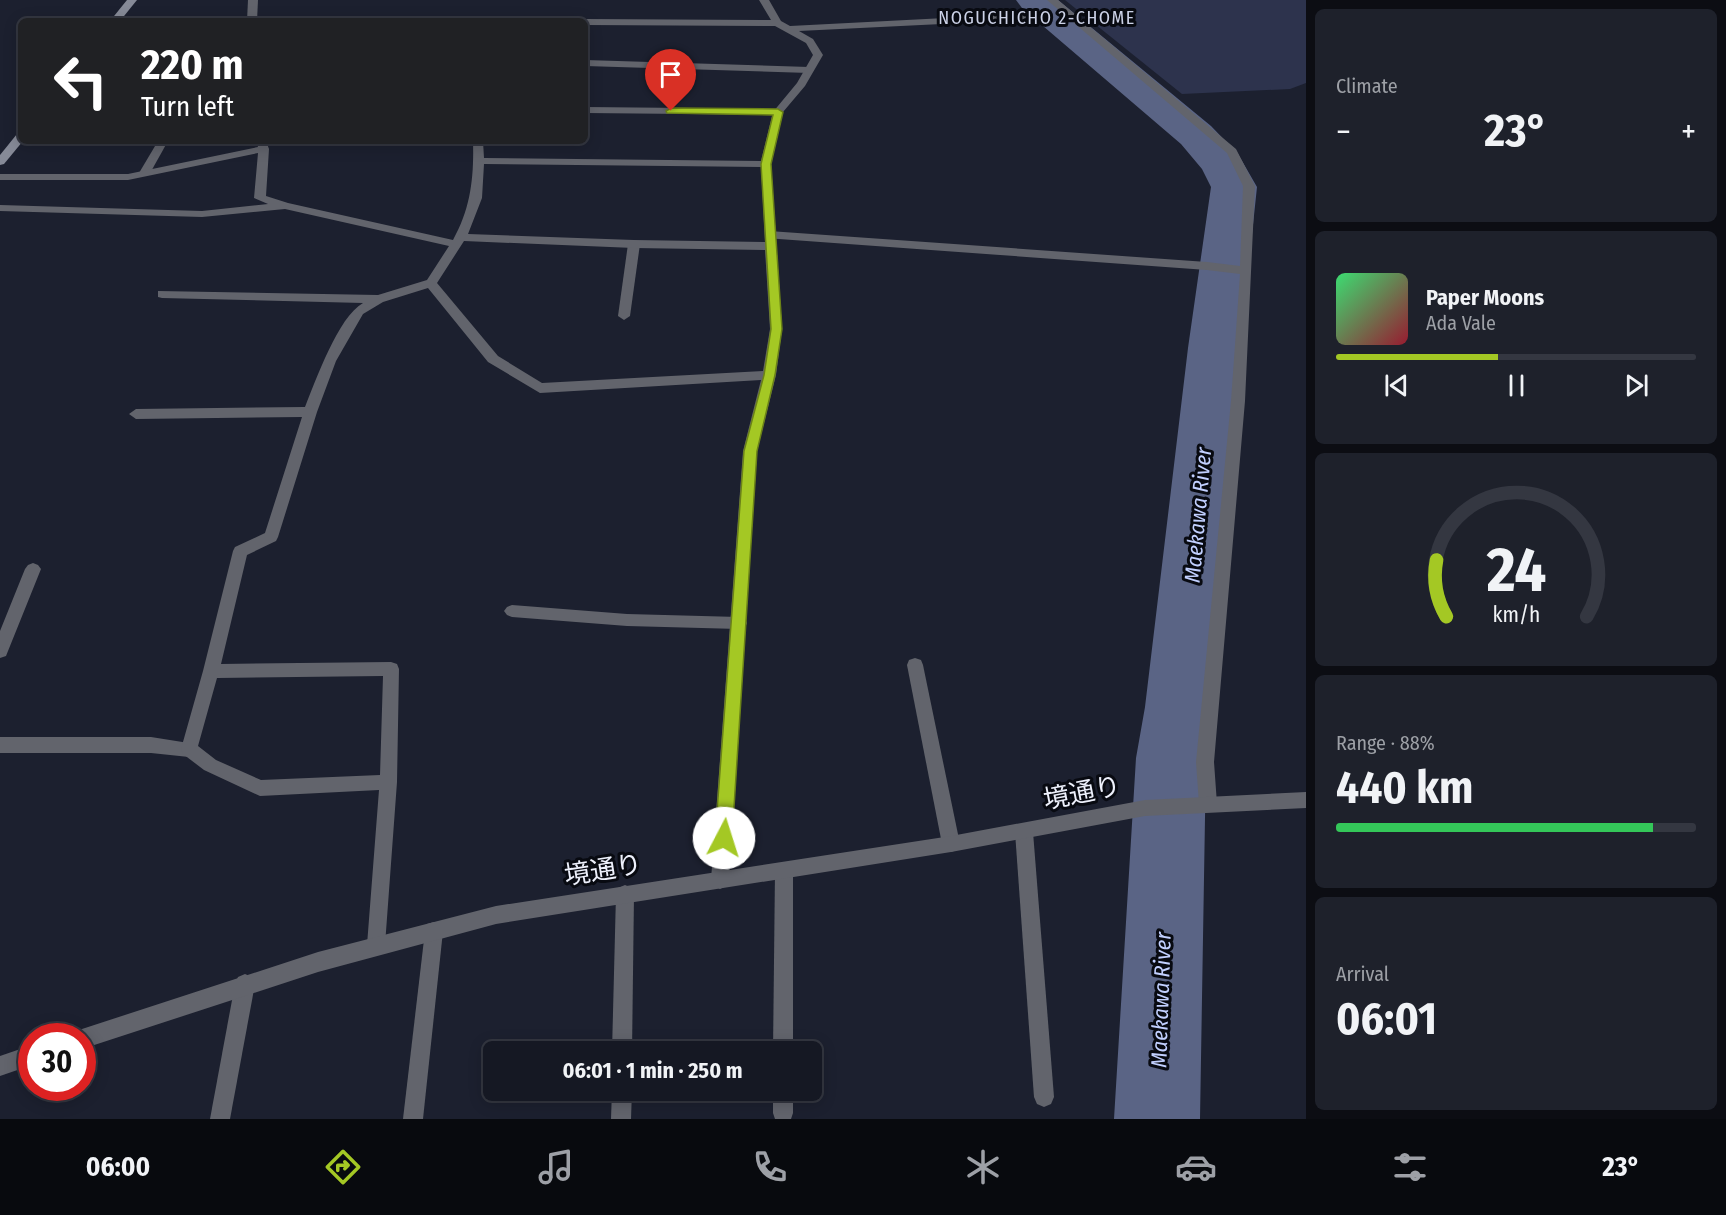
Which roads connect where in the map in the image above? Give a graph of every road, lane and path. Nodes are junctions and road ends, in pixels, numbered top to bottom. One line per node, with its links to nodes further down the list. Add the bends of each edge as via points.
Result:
1 (132, 0): 6 (main road)
2 (253, 0): 7 (street)
3 (764, 0): 9 (street)
4 (1052, 0): 28 (street, via 1232,151 1249,186)
5 (1022, 17): 9 (street)
6 (117, 18)
7 (252, 18)
8 (588, 22): 9 (street)
9 (782, 26): 11 (street, via 810,41 818,55)
10 (588, 63): 11 (street)
11 (809, 70): 13 (street)
12 (588, 110): 13 (street)
13 (778, 112): 20 (street)
14 (18, 140): 19 (main road)
15 (162, 144): 21 (street)
16 (478, 144): 18 (street)
17 (263, 145): 21 (street); 23 (street, via 261,198)
18 (479, 161): 20 (street); 25 (street, via 474,206)
19 (0, 162)
20 (766, 164): 26 (street)
21 (144, 173): 22 (street, via 128,177)
22 (0, 177)
23 (285, 206): 24 (street, via 202,214); 25 (street)
24 (0, 208)
25 (457, 241): 27 (street); 29 (street)
26 (769, 241): 27 (street); 28 (street, via 1207,266); 33 (street, via 774,265 776,329)
27 (634, 244): 32 (street)
28 (1245, 272): 46 (street, via 1238,401 1205,762)
29 (431, 283): 31 (street); 33 (street, via 493,359 540,388)
30 (162, 294): 31 (street)
31 (379, 299): 34 (street, via 358,311 330,361)
32 (624, 316)
33 (770, 375): 38 (street, via 750,451)
34 (310, 412): 35 (street); 41 (street, via 272,537 240,551)
35 (136, 414)
36 (33, 569): 39 (street)
37 (512, 611): 38 (street)
38 (739, 623): 50 (street)
39 (0, 651)
40 (915, 665): 48 (street)
41 (212, 671): 43 (street); 44 (street, via 391,669)
42 (0, 745): 43 (street)
43 (189, 748): 44 (street, via 210,765 260,788)
44 (388, 782): 53 (street)
45 (1306, 800): 46 (street)
46 (1208, 804): 47 (street, 境通り, via 1145,808)
47 (1024, 832): 48 (street, 境通り); 60 (street)
48 (951, 844): 49 (street, 境通り)
49 (784, 871): 50 (street, 境通り); 57 (street)
50 (720, 880): 51 (street, 境通り)
51 (625, 894): 52 (street, 境通り, via 496,915); 56 (street)
52 (434, 931): 53 (street, 境通り); 65 (street)
53 (376, 945): 54 (street, 境通り)
54 (245, 984): 55 (street, 境通り); 64 (street)
55 (96, 1034)
56 (622, 1041)
57 (783, 1041)
58 (18, 1060): 59 (street)
59 (0, 1066)
60 (1044, 1097)
61 (622, 1101): 66 (street)
62 (783, 1101): 63 (street)
63 (783, 1113)
64 (220, 1119)
65 (413, 1119)
66 (621, 1119)

